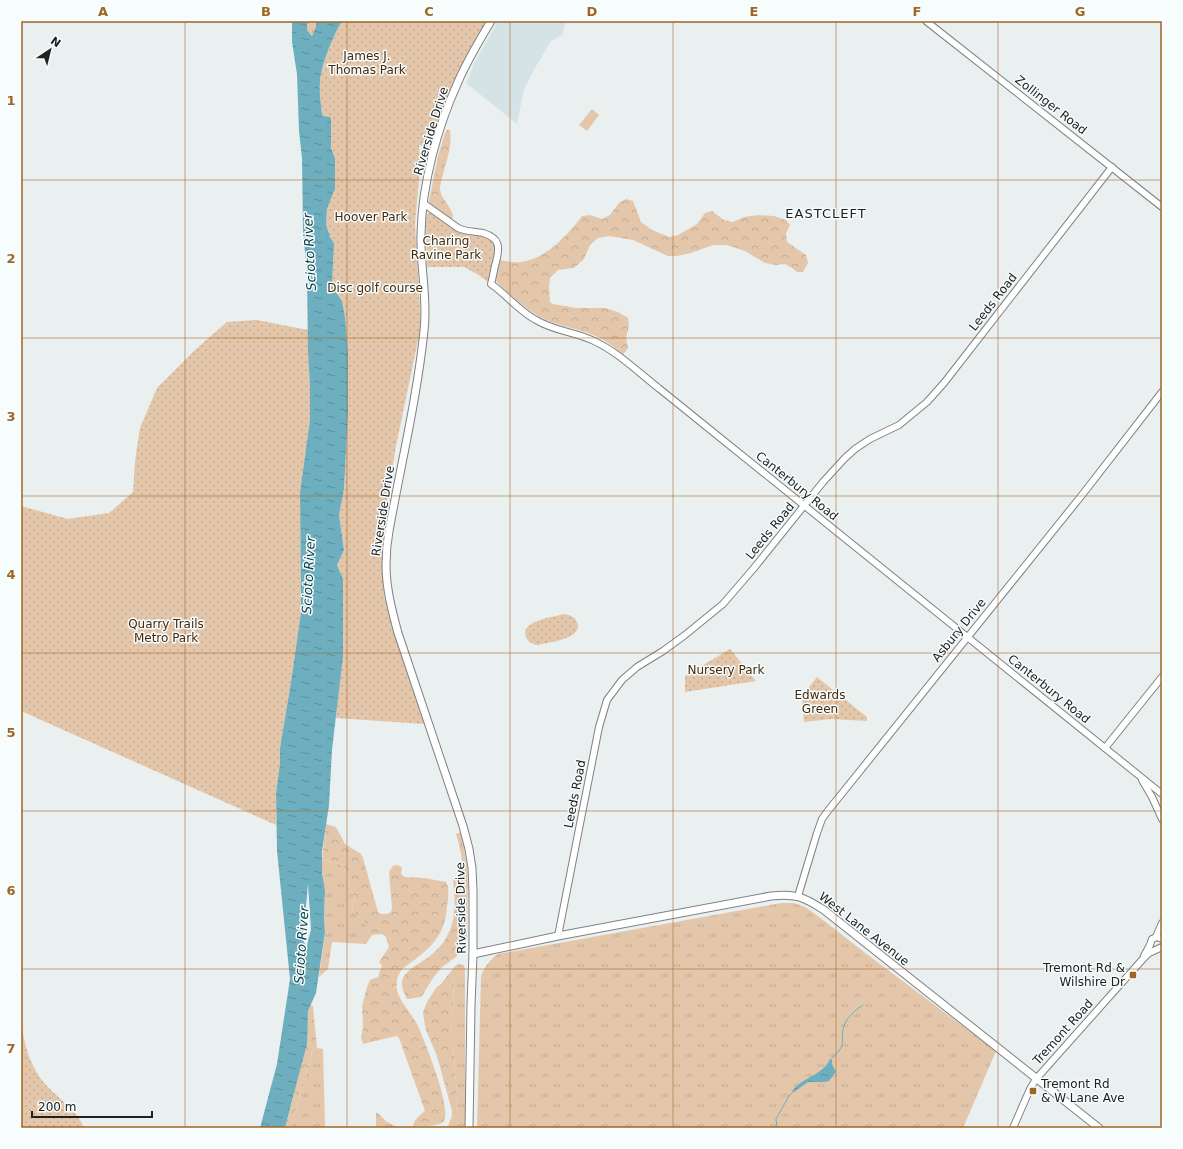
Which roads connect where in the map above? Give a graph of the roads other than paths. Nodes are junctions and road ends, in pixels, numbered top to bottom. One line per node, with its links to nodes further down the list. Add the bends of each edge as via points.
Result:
1 (491, 21): 4 (main road, Riverside Drive, via 465,66 450,102 428,172)
2 (926, 21): 3 (street, Zollinger Road)
3 (1112, 167): 5 (street, Zollinger Road); 7 (street, Leeds Road, via 927,402 899,424 855,449 836,467)
4 (423, 203): 7 (street, Canterbury Road, via 458,228 491,236 496,240 499,253 491,284 529,316 555,329 589,338 610,350); 21 (main road, Riverside Drive, via 421,236 424,330 418,380 389,531 386,567 392,613 469,849 472,868)
5 (1162, 207)
6 (1162, 392): 8 (street, Asbury Drive)
7 (805, 506): 8 (street, Canterbury Road); 16 (street, Leeds Road, via 723,604 664,651 628,674 607,700 598,732)
8 (967, 637): 10 (street, Canterbury Road); 14 (street, Asbury Drive, via 822,819)
9 (1162, 677): 10 (street)
10 (1105, 748): 11 (street, Canterbury Road)
11 (1140, 776): 12 (street); 13 (street, Canterbury Road)
12 (1162, 794)
13 (1162, 819)
14 (798, 896): 16 (main road, West Lane Avenue, via 771,896); 23 (main road, West Lane Avenue, via 824,910)
15 (1162, 923): 17 (street)
16 (558, 936): 21 (main road, West Lane Avenue)
17 (1160, 938): 18 (street, via 1152,939)
18 (1150, 945): 20 (street); 22 (street)
19 (1162, 947): 20 (street)
20 (1155, 950): 22 (street)
21 (473, 954): 24 (main road, Riverside Drive)
22 (1142, 960): 23 (street, Tremont Road)
23 (1036, 1079): 25 (street, Tremont Road); 26 (main road, West Lane Avenue)
24 (469, 1128)
25 (1013, 1128)
26 (1099, 1128)

